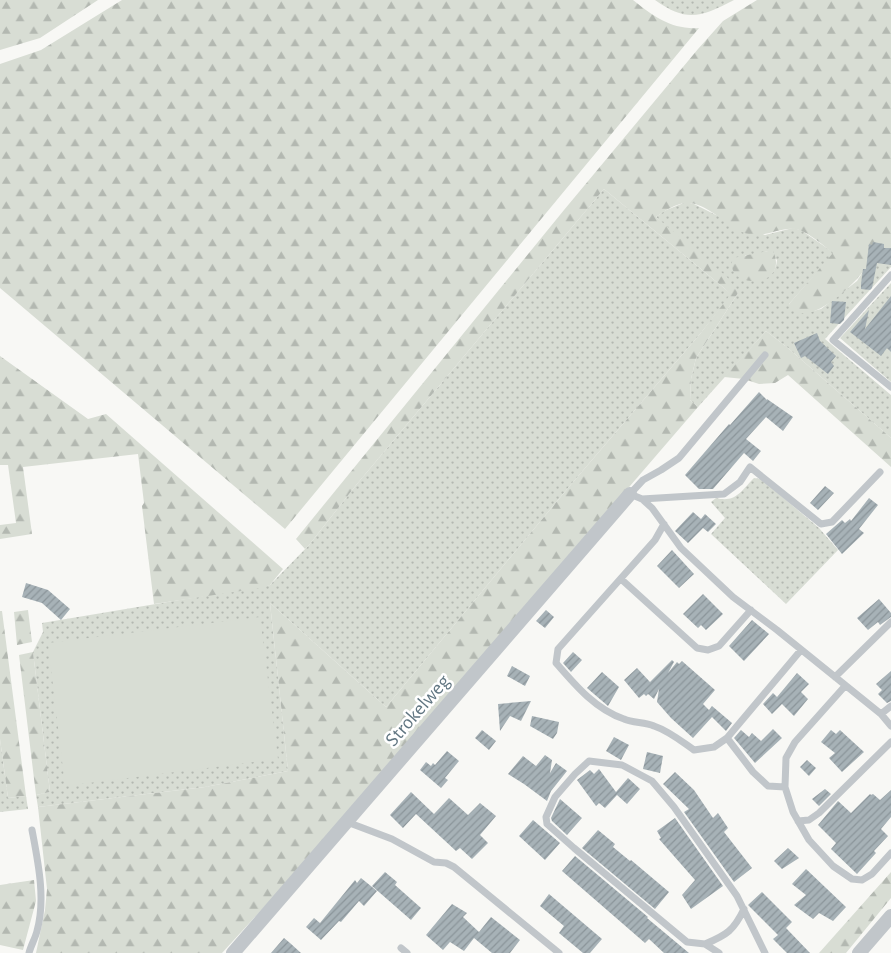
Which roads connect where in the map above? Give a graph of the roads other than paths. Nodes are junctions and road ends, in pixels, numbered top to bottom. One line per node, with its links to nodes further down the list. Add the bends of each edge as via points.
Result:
1 (891, 275): 3 (lane, via 834,340)
2 (765, 355): 5 (lane, via 679,458 643,480)
3 (891, 387)
4 (880, 472): 5 (lane, via 832,522 821,524 750,467 740,482 724,494)
5 (636, 496): 6 (lane, via 652,508); 20 (street, Strokelweg)
6 (664, 524): 7 (lane, via 655,540); 8 (lane, via 681,548)
7 (621, 578): 8 (lane, via 697,648 708,650 719,646); 16 (lane, via 558,649 556,663 597,705 623,719 653,726 694,750 714,747)
8 (750, 610): 10 (lane)
9 (891, 622): 11 (lane)
10 (801, 650): 11 (lane); 16 (lane)
11 (835, 677): 12 (lane)
12 (845, 686): 14 (lane); 18 (lane, via 795,742 786,758)
13 (891, 706): 14 (lane)
14 (881, 714): 15 (lane)
15 (891, 726)
16 (727, 738): 18 (lane, via 768,786)
17 (891, 742): 19 (lane, via 819,813 809,820)
18 (785, 787): 19 (lane)
19 (798, 821): 22 (lane, via 809,840 833,866 852,879 862,880 872,874)
20 (347, 822): 27 (street, Strokelweg); 28 (lane, via 392,839 434,862 454,867)
21 (32, 830): 26 (lane, via 39,868 40,907 37,931)
22 (891, 853)
23 (744, 909): 25 (lane, via 736,926); 25 (lane, via 738,896 652,781 622,765 589,761 556,798 546,816 547,824 687,942); 30 (lane)
24 (891, 916): 31 (street)
25 (705, 944): 29 (lane)
26 (29, 953)
27 (233, 953)
28 (559, 953)
29 (719, 953)
30 (765, 953)
31 (859, 953)

